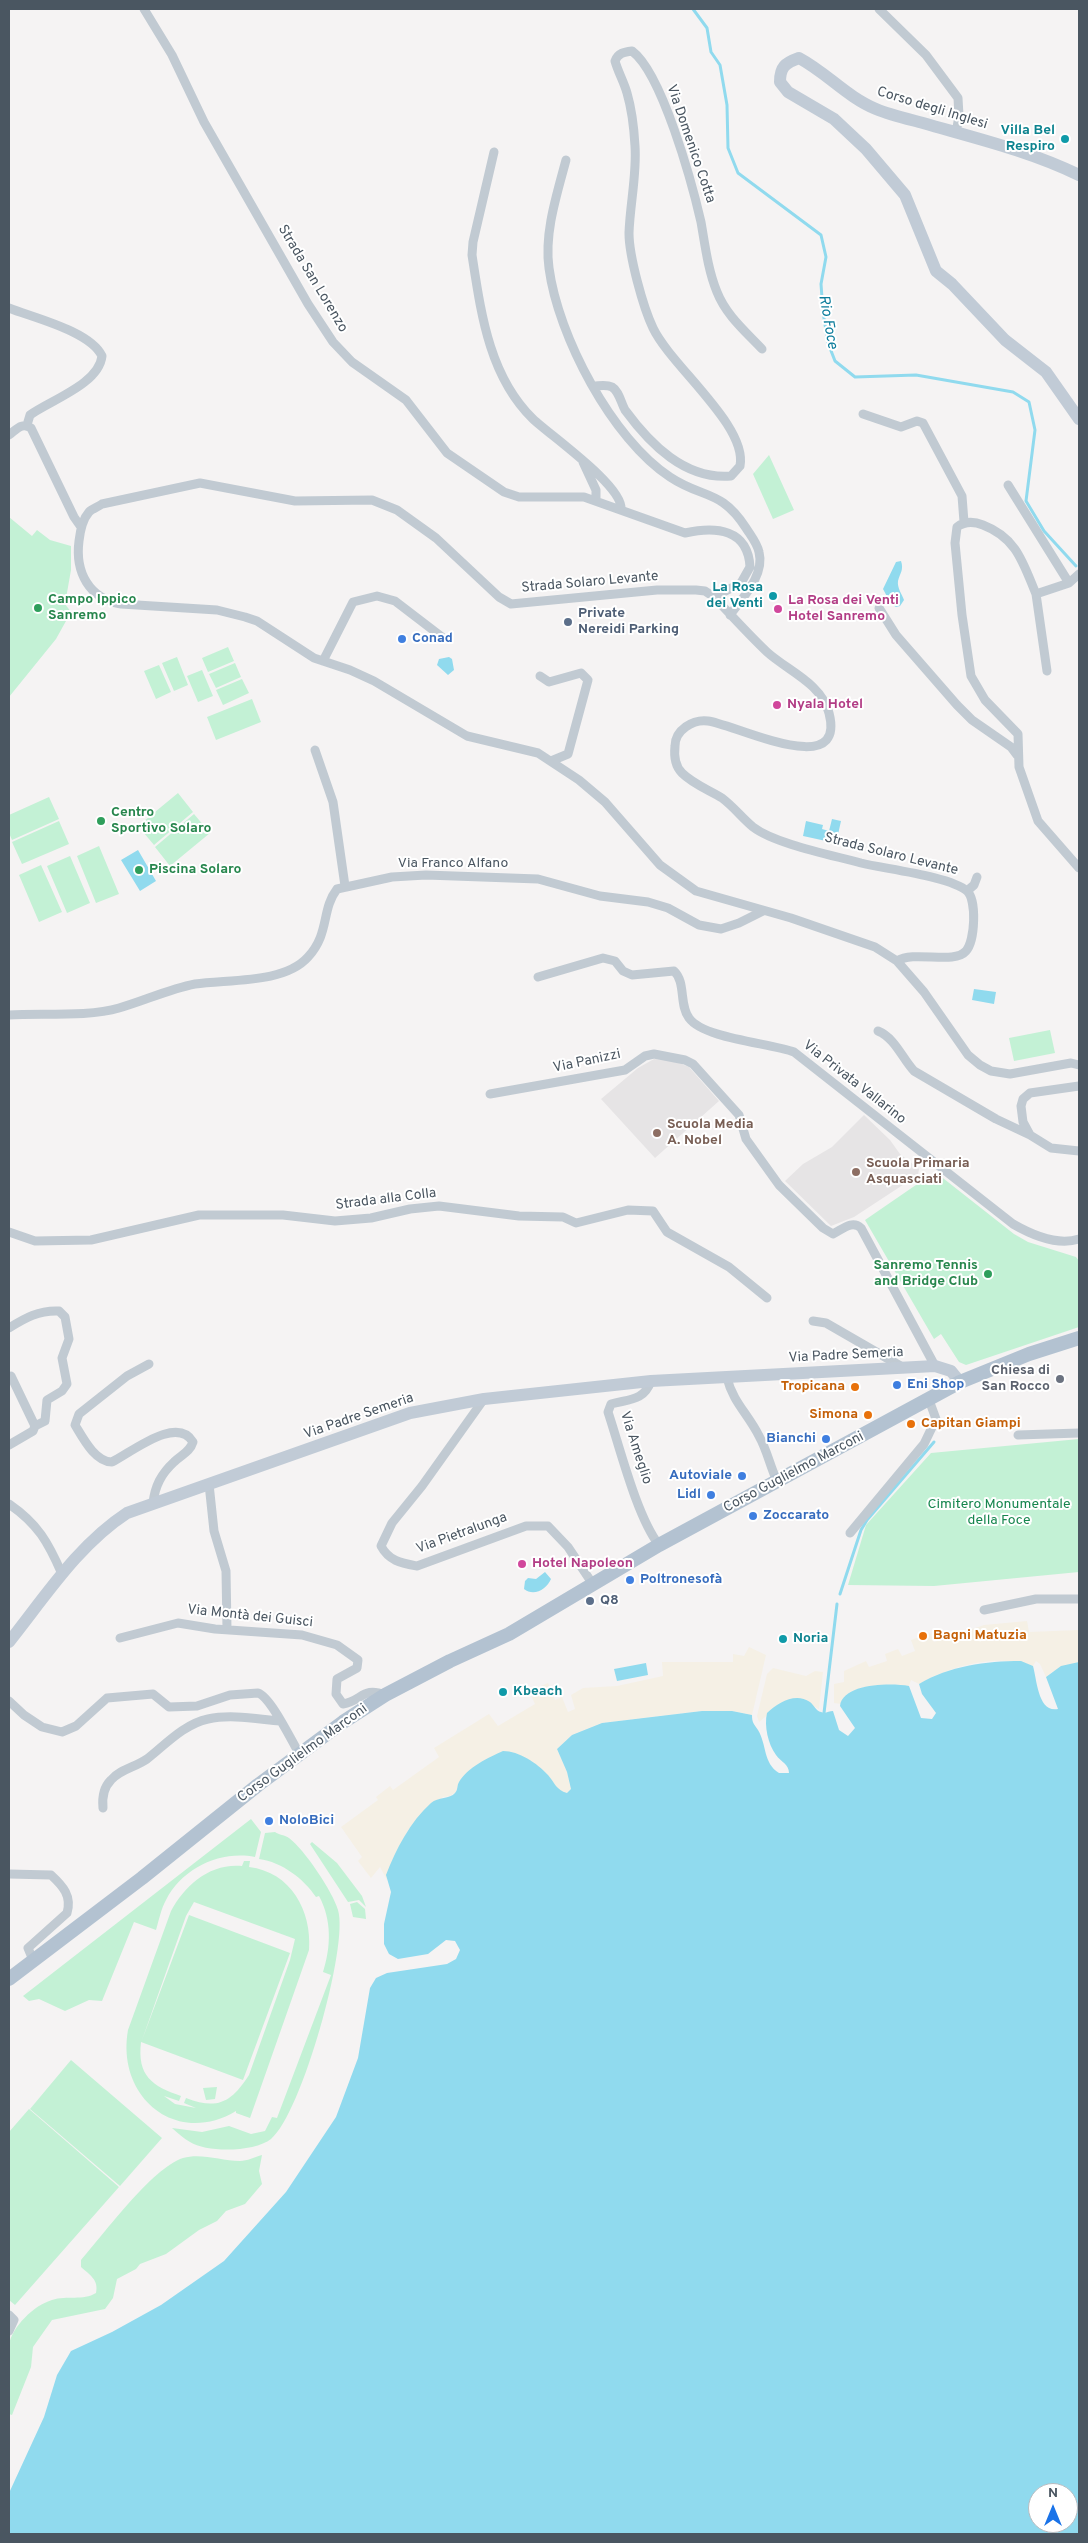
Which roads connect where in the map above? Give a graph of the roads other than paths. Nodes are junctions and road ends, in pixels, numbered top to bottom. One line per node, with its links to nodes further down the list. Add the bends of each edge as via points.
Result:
1 (144, 9): 16 (street, Strada San Lorenzo, via 172,55 204,122 333,342 352,362 406,400 447,453 504,492 519,497 572,496)
2 (879, 9): 3 (street, via 926,55 958,98)
3 (956, 133): 6 (main road, Corso degli Inglesi, via 1049,161); 11 (main road, Corso degli Inglesi, via 876,109 842,90 799,58 786,63 780,72 780,82 788,92 834,119 866,149 905,195 936,271 1005,340 1046,372)
4 (494, 152): 14 (street, via 472,248 491,348 501,376 515,398 532,418)
5 (566, 160): 9 (street, via 550,229 549,267 558,307)
6 (1079, 175)
7 (9, 308): 12 (street, via 72,332 99,349 102,356 98,370 81,385 30,415)
8 (762, 349): 9 (street, Via Domenico Cotta, via 727,311 716,292 694,193 667,110 639,56 632,51 624,52 615,61 627,92 635,148 629,234 647,312 652,328 664,346 717,408 729,427 740,452 740,466 731,476 723,477 686,468 656,447 634,422 613,387)
9 (593, 386): 24 (street, via 636,447 670,477 725,502 755,542 759,552 758,574)
10 (863, 414): 18 (street, via 901,427 917,421 923,423 962,496)
11 (1079, 419)
12 (26, 425): 13 (street); 19 (street, via 38,440)
13 (9, 435)
14 (583, 462): 16 (street, via 596,490); 17 (street, via 609,483 622,502)
15 (1008, 485): 20 (street)
16 (596, 500): 17 (street, Strada San Lorenzo)
17 (621, 509): 22 (street, Strada San Lorenzo, via 685,533 701,529 735,536 746,548 750,567 741,582)
18 (964, 522): 21 (street, via 978,523 1004,535 1016,550); 30 (street, via 957,527 955,543 968,664 985,700 1018,734)
19 (81, 527): 22 (street, Strada Solaro Levante, via 89,512 102,504 200,483 295,501 362,499 397,510 436,538 499,597 511,604 667,589 705,591); 26 (street, Strada Solaro Levante, via 77,555 79,566 86,585 100,596 121,604 216,610 245,617)
20 (1075, 580): 21 (street)
21 (1036, 594): 27 (street)
22 (714, 597): 24 (street, Strada Solaro Levante)
23 (879, 608): 30 (street, via 896,635 957,705)
24 (730, 615): 35 (street, Strada Solaro Levante, via 767,651 820,694 830,715 829,735 818,747 806,747 765,739 709,721 694,722 683,728 675,741 674,754 682,772 772,838 952,884)
25 (442, 637): 26 (street, via 395,601 377,596 353,602)
26 (323, 661): 31 (street, Strada Solaro Levante, via 374,682 468,736 482,742 530,750)
27 (1046, 671)
28 (540, 676): 31 (street, via 549,682 581,674 588,680 568,754)
29 (315, 750): 34 (street, via 333,802)
30 (1017, 755): 32 (street, via 1038,821)
31 (551, 761): 36 (street, Strada Solaro Levante, via 605,802 660,865 680,881 710,896)
32 (1079, 868)
33 (977, 877): 35 (street)
34 (345, 886): 36 (street, Via Franco Alfano, via 392,877 538,879 600,896 648,902 668,908 699,925 721,929); 39 (street, via 337,889 331,897 324,934 307,958 289,971 253,979 194,984 118,1008)
35 (967, 891): 37 (street, Strada Solaro Levante, via 973,902 972,939 967,951 956,956 908,956)
36 (763, 911): 37 (street, Strada Solaro Levante, via 875,947)
37 (897, 961): 41 (street, Strada Solaro Levante, via 924,992 968,1055 980,1065 991,1071 1010,1074 1071,1063)
38 (538, 977): 47 (street, Via Privata Vallarino, via 603,958 615,961 632,975 663,971 677,974 685,1011 694,1023 740,1041 794,1052 1014,1224 1064,1242)
39 (9, 1015)
40 (878, 1031): 44 (street, via 891,1038 914,1071)
41 (1079, 1065)
42 (1079, 1086): 44 (street, via 1030,1093 1023,1099 1021,1114)
43 (490, 1094): 53 (street, Via Panizzi, via 625,1070 645,1056 654,1054 693,1064 739,1115 746,1139 779,1185 823,1228 833,1234 851,1224 861,1228)
44 (1030, 1135): 45 (street, via 1052,1148)
45 (1079, 1151)
46 (9, 1232): 48 (street, Strada alla Colla, via 35,1241 91,1240 199,1215 284,1215 335,1221 439,1206 518,1216 563,1217 576,1223 628,1210 646,1209 653,1211 667,1232 729,1267)
47 (1079, 1239)
48 (767, 1298)
49 (813, 1321): 54 (street, via 826,1323)
50 (9, 1328): 61 (street, via 32,1314 59,1311 65,1317 69,1339 62,1360 67,1384 47,1400 45,1421)
51 (1079, 1338): 58 (main road, Corso Guglielmo Marconi)
52 (148, 1364): 67 (street, via 127,1376 79,1414 76,1424 97,1456 107,1462 166,1433 180,1431 190,1438 193,1442 190,1449 174,1461 155,1486)
53 (935, 1366): 54 (main road, Via Padre Semeria); 58 (main road, via 951,1371)
54 (904, 1368): 56 (main road, Via Padre Semeria)
55 (11, 1376): 61 (street)
56 (727, 1378): 57 (main road, Via Padre Semeria); 65 (street, via 731,1396 761,1438)
57 (651, 1381): 59 (main road, Via Padre Semeria); 70 (street, Via Ameglio, via 642,1397 611,1404 608,1408 648,1525)
58 (960, 1382): 60 (main road, Corso Guglielmo Marconi)
59 (484, 1399): 66 (main road, Via Padre Semeria, via 410,1413); 72 (street, Via Pietralunga, via 392,1523 381,1546 385,1554 399,1562 417,1566 526,1526 548,1526 568,1546)
60 (928, 1400): 65 (main road, Corso Guglielmo Marconi); 69 (street, via 936,1419 928,1438)
61 (34, 1426): 64 (street, via 33,1430)
62 (1079, 1432): 63 (street)
63 (1018, 1435)
64 (9, 1445)
65 (777, 1480): 70 (main road, Corso Guglielmo Marconi)
66 (209, 1484): 67 (main road, Via Padre Semeria); 75 (street, via 214,1532 226,1571)
67 (153, 1503): 71 (main road, Via Padre Semeria, via 127,1513 111,1524)
68 (9, 1504): 71 (street, via 42,1533)
69 (850, 1533)
70 (659, 1545): 72 (main road, Corso Guglielmo Marconi)
71 (62, 1574): 77 (main road, Via Padre Semeria)
72 (592, 1583): 78 (main road, Corso Guglielmo Marconi, via 509,1634)
73 (1079, 1599): 74 (street, via 1036,1599)
74 (984, 1610)
75 (227, 1629): 76 (street, Via Montà dei Guisci, via 178,1623); 78 (street, Via Montà dei Guisci, via 302,1635 337,1645 353,1656 359,1665 337,1678 336,1694 341,1702 348,1703 367,1692)
76 (120, 1638)
77 (9, 1642)
78 (385, 1695): 81 (main road, Corso Guglielmo Marconi)
79 (9, 1701): 80 (street, via 42,1727 62,1732 76,1726 103,1700 126,1694 153,1694 169,1707 197,1706 230,1695 258,1693 262,1694)
80 (280, 1721): 81 (street); 82 (street, via 204,1720 111,1780 103,1793)
81 (300, 1754): 84 (main road, Corso Guglielmo Marconi)
82 (103, 1808)
83 (9, 1874): 84 (street, via 52,1875 68,1896 67,1913 28,1948)
84 (33, 1960): 85 (main road, Corso Guglielmo Marconi)
85 (9, 1979)
86 (9, 2315): 87 (street, via 14,2320)
87 (9, 2331)

